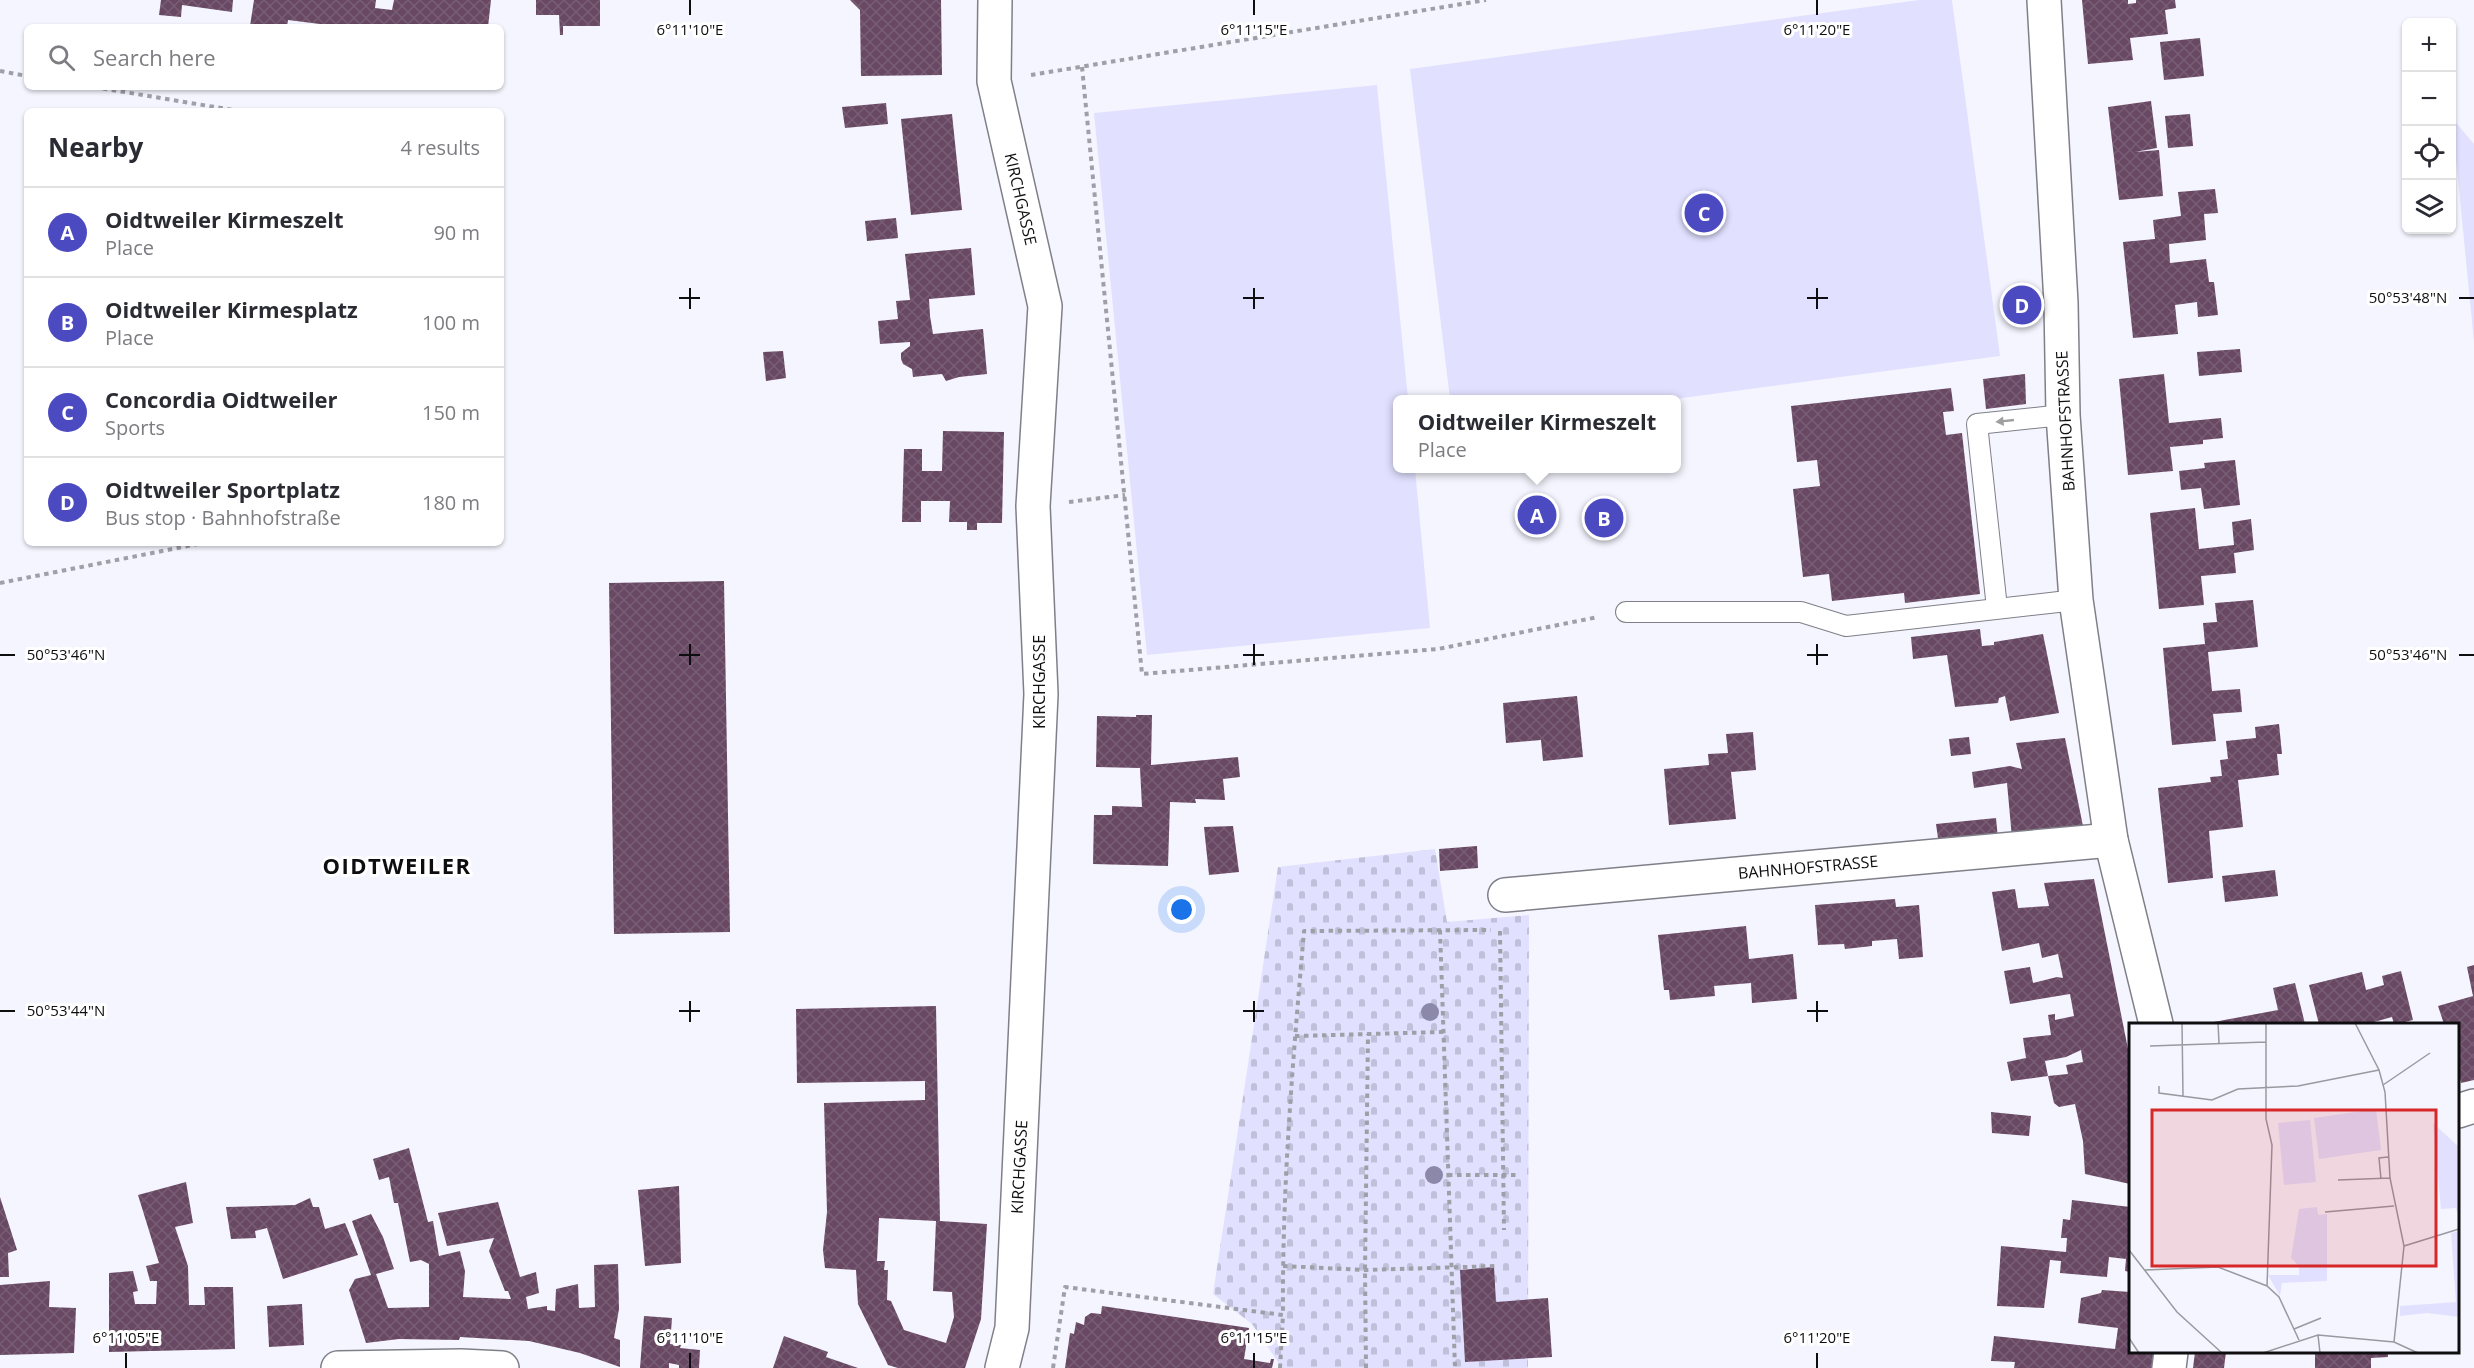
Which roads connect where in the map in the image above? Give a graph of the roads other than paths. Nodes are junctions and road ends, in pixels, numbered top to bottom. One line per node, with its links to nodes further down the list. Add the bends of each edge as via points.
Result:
1 (995, 0): 15 (street, KIRCHGASSE, via 994,81 1045,306 1033,506 1041,694 1012,1328)
2 (2044, 0): 3 (street, BAHNHOFSTRASSE, via 2061,303)
3 (2063, 415): 4 (street, BAHNHOFSTRASSE); 5 (lane, one-way to 5, via 1977,424)
4 (2076, 600): 5 (lane); 7 (street, BAHNHOFSTRASSE)
5 (1997, 608): 6 (lane, via 1846,626 1801,612)
6 (1626, 612)
7 (2111, 840): 8 (street, BAHNHOFSTRASSE); 9 (street, BAHNHOFSTRASSE)
8 (1504, 895)
9 (2157, 1023)
10 (2474, 1106): 11 (street)
11 (2459, 1110)
12 (2171, 1353): 16 (street)
13 (338, 1368): 14 (street)
14 (502, 1368)
15 (1002, 1368)
16 (2169, 1368)

